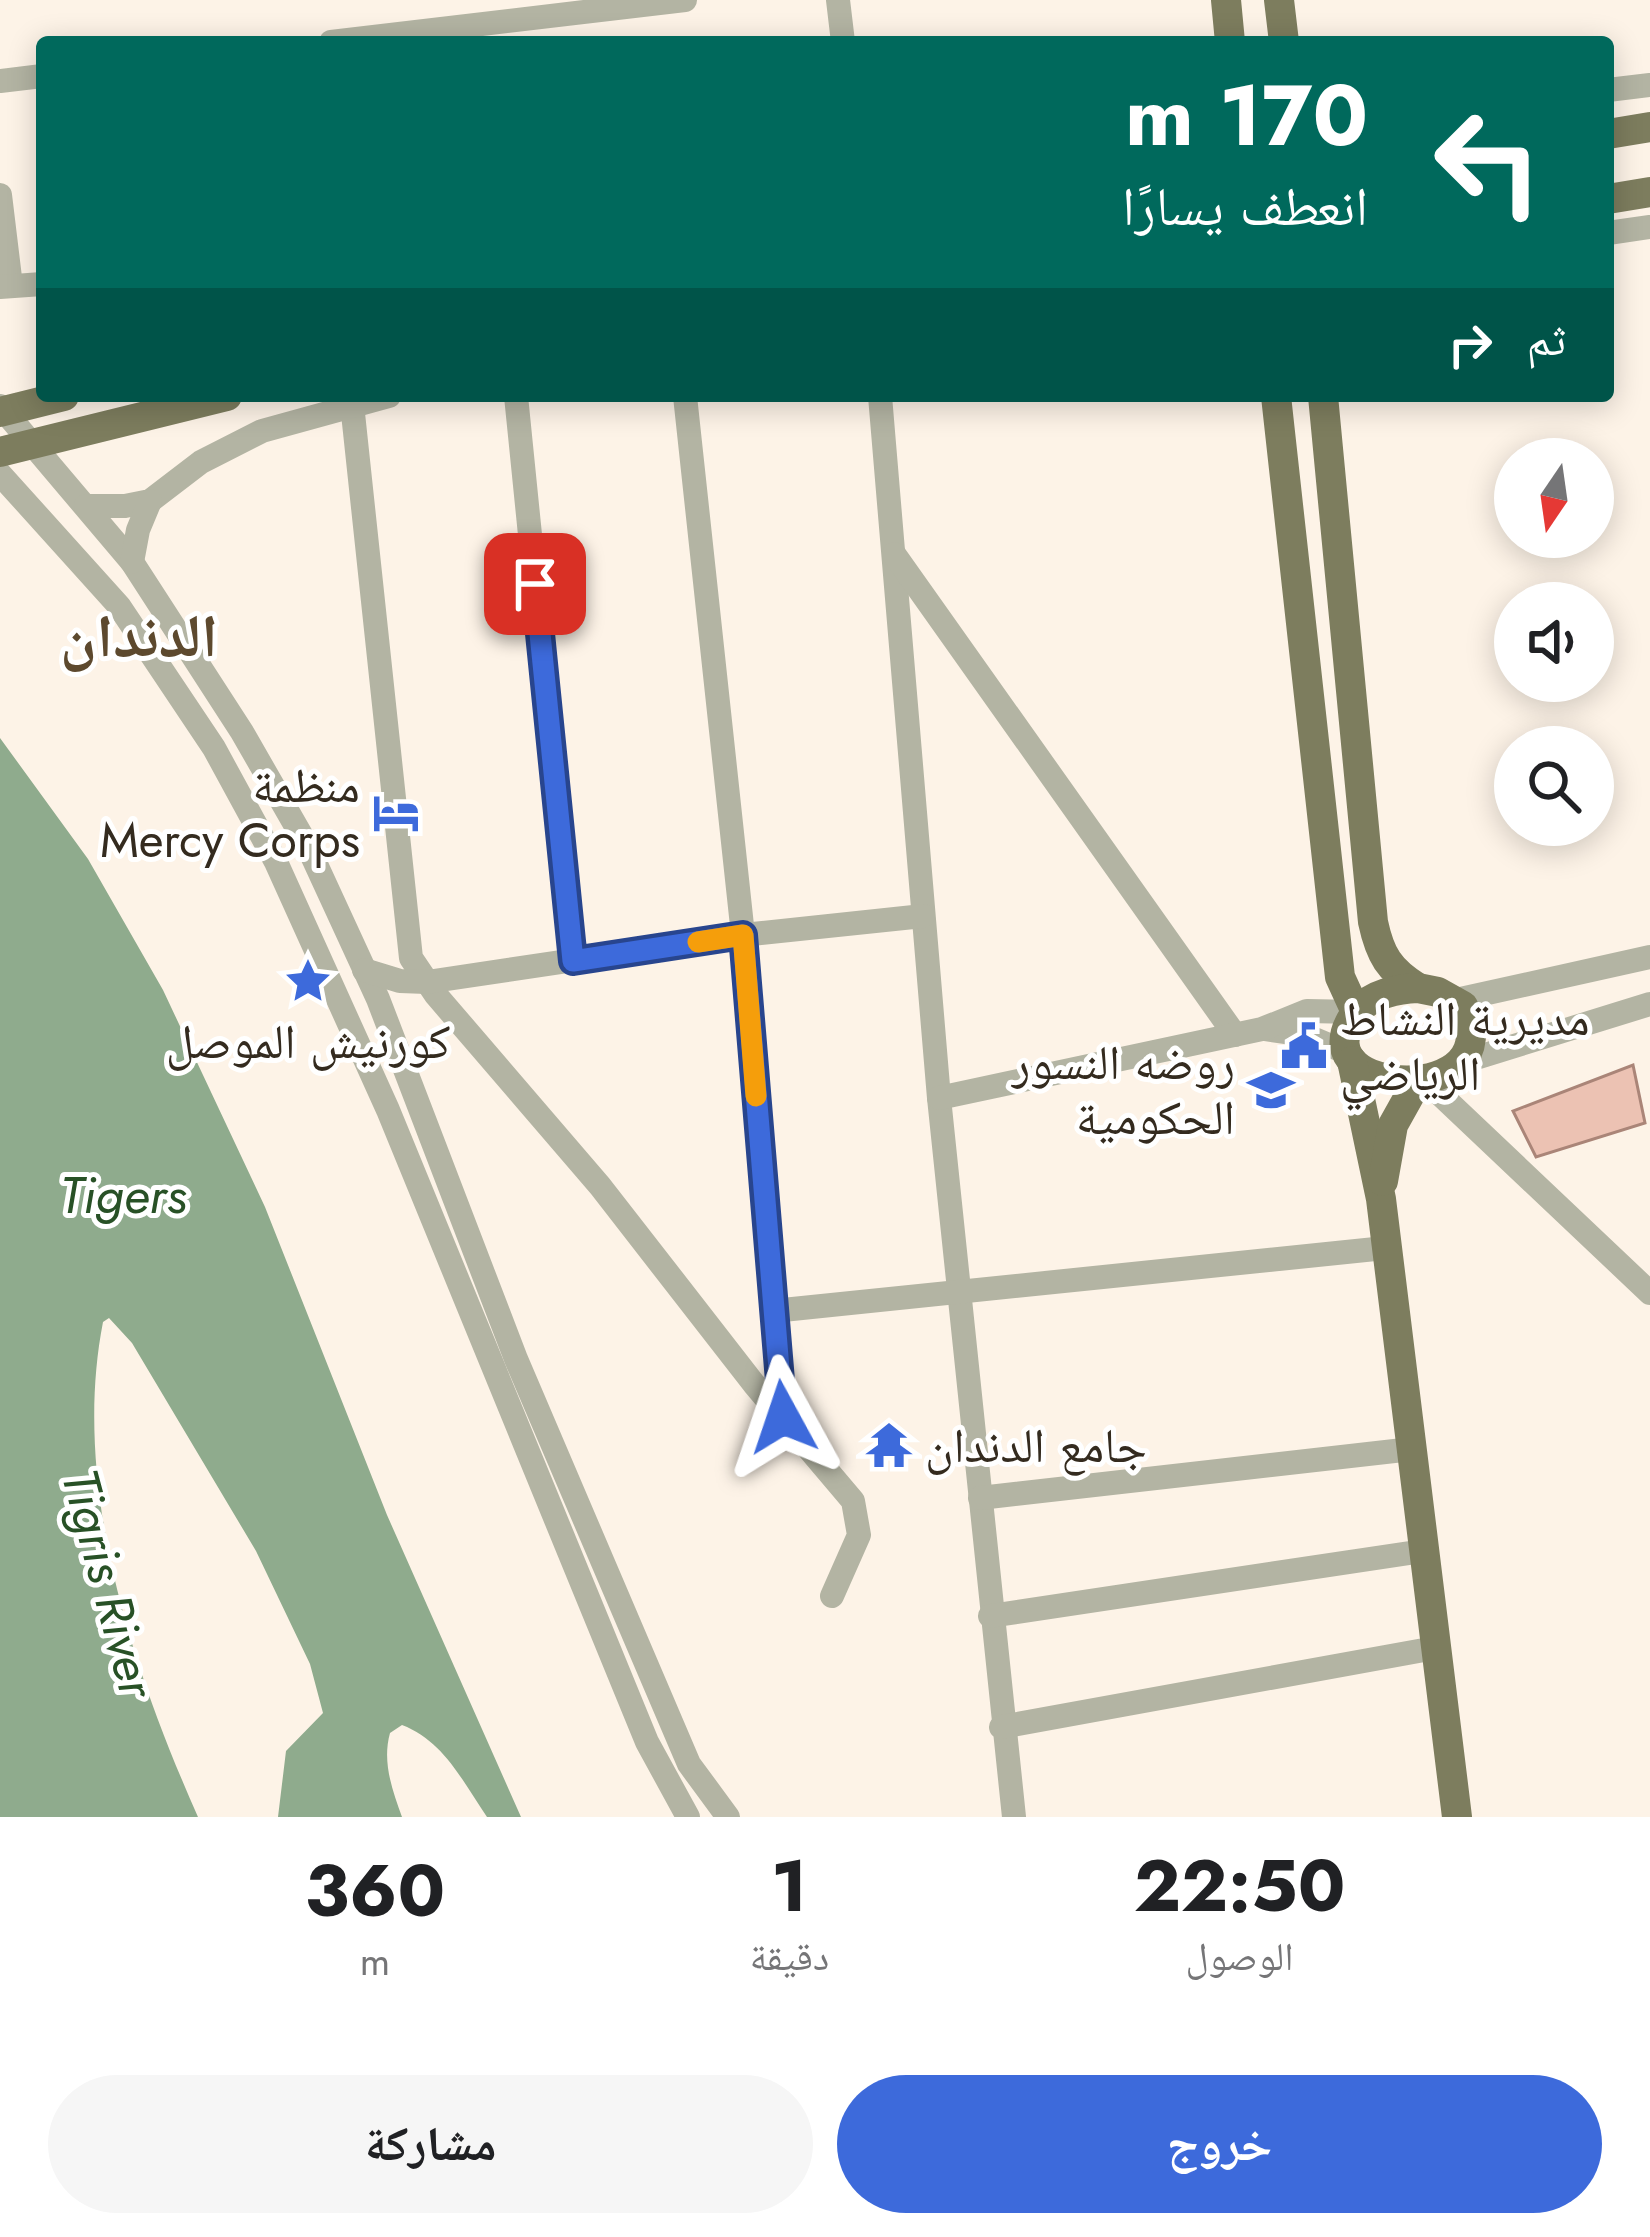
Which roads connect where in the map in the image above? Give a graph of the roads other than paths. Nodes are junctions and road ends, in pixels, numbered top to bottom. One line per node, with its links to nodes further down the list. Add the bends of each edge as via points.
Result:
1 (685, 0): 5 (street)
2 (838, 0): 6 (street)
3 (1226, 0): 7 (main road)
4 (1280, 0): 8 (main road)
5 (382, 36)
6 (842, 36)
7 (1229, 36)
8 (1283, 36)
9 (36, 77): 10 (street)
10 (0, 81)
11 (1650, 86): 12 (street)
12 (1614, 89)
13 (1650, 127): 14 (main road)
14 (1614, 133)
15 (1650, 192): 17 (main road)
16 (0, 195): 21 (street)
17 (1614, 198)
18 (1650, 227): 19 (street)
19 (1614, 232)
20 (36, 284): 21 (street)
21 (5, 286)
22 (36, 402): 31 (main road, bridge)
23 (203, 402): 32 (main road, bridge)
24 (361, 402): 30 (street)
25 (517, 402): 41 (street)
26 (686, 402): 39 (street)
27 (880, 402): 36 (street)
28 (1277, 402): 47 (main road, via 1340,977)
29 (1324, 402): 44 (main road, via 1373,922 1379,953)
30 (352, 404): 34 (street, via 247,438); 43 (street, via 408,942)
31 (0, 409): 35 (street)
32 (0, 452)
33 (0, 474): 68 (street, via 119,606 214,748 276,862 388,1110 647,1742)
34 (150, 501): 35 (street); 37 (street)
35 (86, 506): 37 (street)
36 (893, 552): 38 (street); 50 (street)
37 (132, 562): 42 (street, via 272,783)
38 (923, 916): 39 (street); 54 (street)
39 (743, 935): 41 (street); 59 (street)
40 (1650, 957): 45 (street)
41 (573, 961): 43 (street)
42 (364, 970): 43 (street); 48 (street)
43 (427, 982): 48 (street, via 404,995); 60 (street)
44 (1418, 988): 45 (main road); 47 (main road, via 1379,995)
45 (1456, 1000): 52 (main road, via 1471,1031)
46 (1650, 1004): 52 (street)
47 (1356, 1012): 49 (street, via 1307,1011); 51 (main road, via 1348,1027)
48 (388, 1029): 69 (street, via 516,1359 689,1764)
49 (1262, 1029): 50 (street); 51 (street, via 1305,1035)
50 (1235, 1035): 54 (street)
51 (1351, 1057): 53 (main road, via 1381,1079); 55 (main road)
52 (1453, 1066): 53 (main road)
53 (1421, 1081): 55 (main road, via 1393,1125); 57 (street)
54 (939, 1098): 58 (street)
55 (1381, 1199): 56 (main road)
56 (1385, 1248): 58 (street); 61 (main road)
57 (1650, 1293)
58 (962, 1295): 59 (street); 62 (street)
59 (773, 1311): 60 (street)
60 (783, 1417): 64 (street, via 859,1518 854,1552)
61 (1412, 1449): 62 (street); 63 (main road)
62 (980, 1498): 65 (street)
63 (1423, 1551): 65 (street); 66 (main road)
64 (832, 1596)
65 (990, 1616): 67 (street)
66 (1435, 1648): 67 (street); 71 (main road)
67 (1001, 1727): 70 (street)
68 (688, 1817)
69 (728, 1817)
70 (1014, 1817)
71 (1457, 1817)

